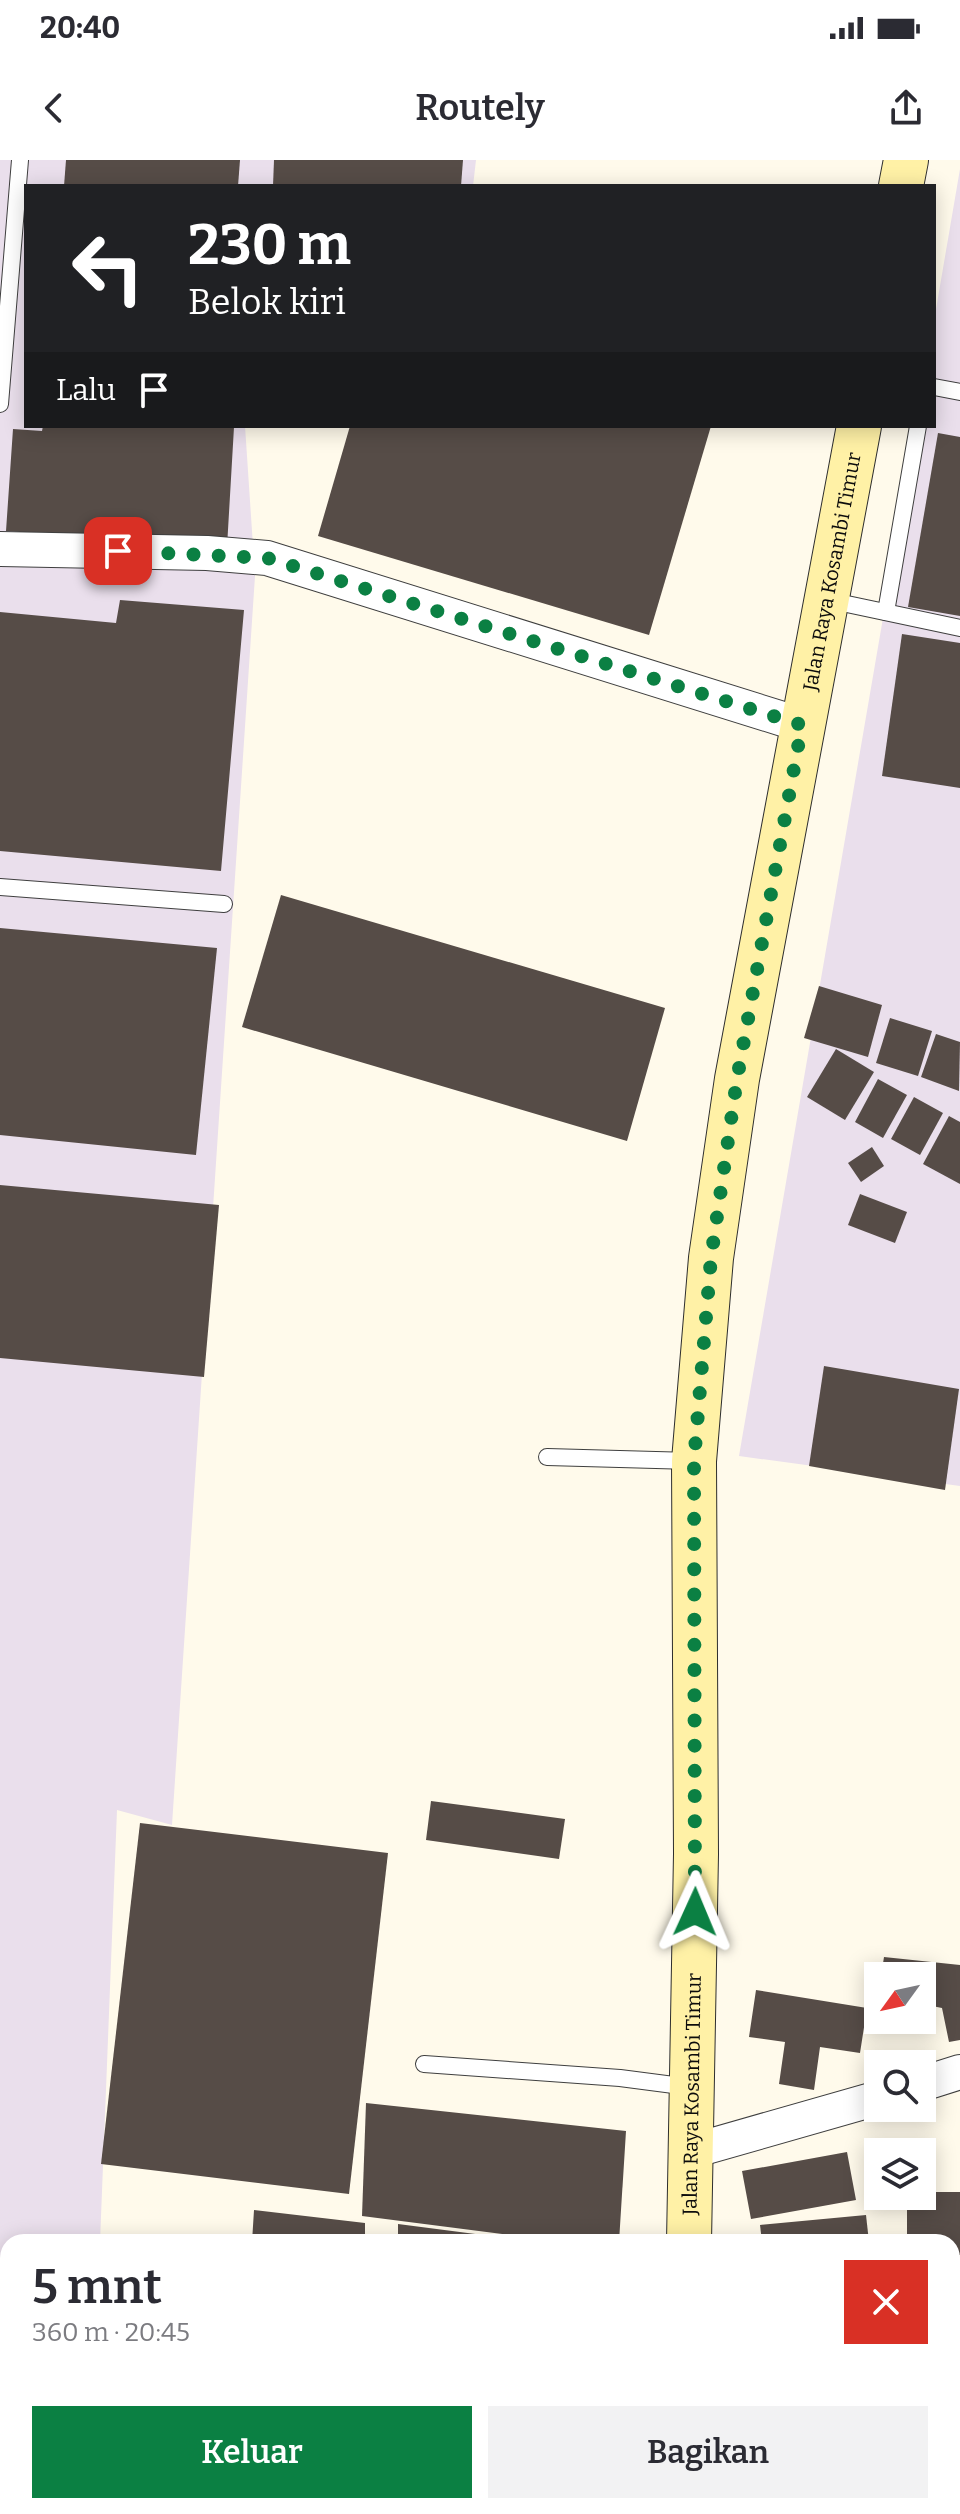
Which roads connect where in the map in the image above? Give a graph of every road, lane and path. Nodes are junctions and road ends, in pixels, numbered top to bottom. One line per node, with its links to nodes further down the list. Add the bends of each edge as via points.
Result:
1 (20, 160): 6 (lane)
2 (906, 160): 3 (main road)
3 (901, 184)
4 (936, 387): 5 (lane)
5 (960, 392)
6 (0, 404)
7 (859, 428): 10 (main road, Jalan Raya Kosambi Timur)
8 (918, 428): 11 (lane)
9 (0, 549): 13 (street, via 267,558)
10 (827, 600): 11 (lane); 13 (main road, Jalan Raya Kosambi Timur)
11 (886, 612): 12 (lane)
12 (960, 628)
13 (802, 725): 17 (main road, Jalan Raya Kosambi Timur, via 737,1079 711,1258)
14 (0, 887): 15 (lane)
15 (224, 904)
16 (547, 1457): 17 (lane)
17 (694, 1461): 21 (main road, Jalan Raya Kosambi Timur)
18 (424, 2064): 21 (lane)
19 (960, 2072): 20 (street)
20 (936, 2080)
21 (691, 2088): 23 (main road, Jalan Raya Kosambi Timur)
22 (864, 2102): 23 (street)
23 (689, 2152): 24 (main road, Jalan Raya Kosambi Timur)
24 (689, 2234)

